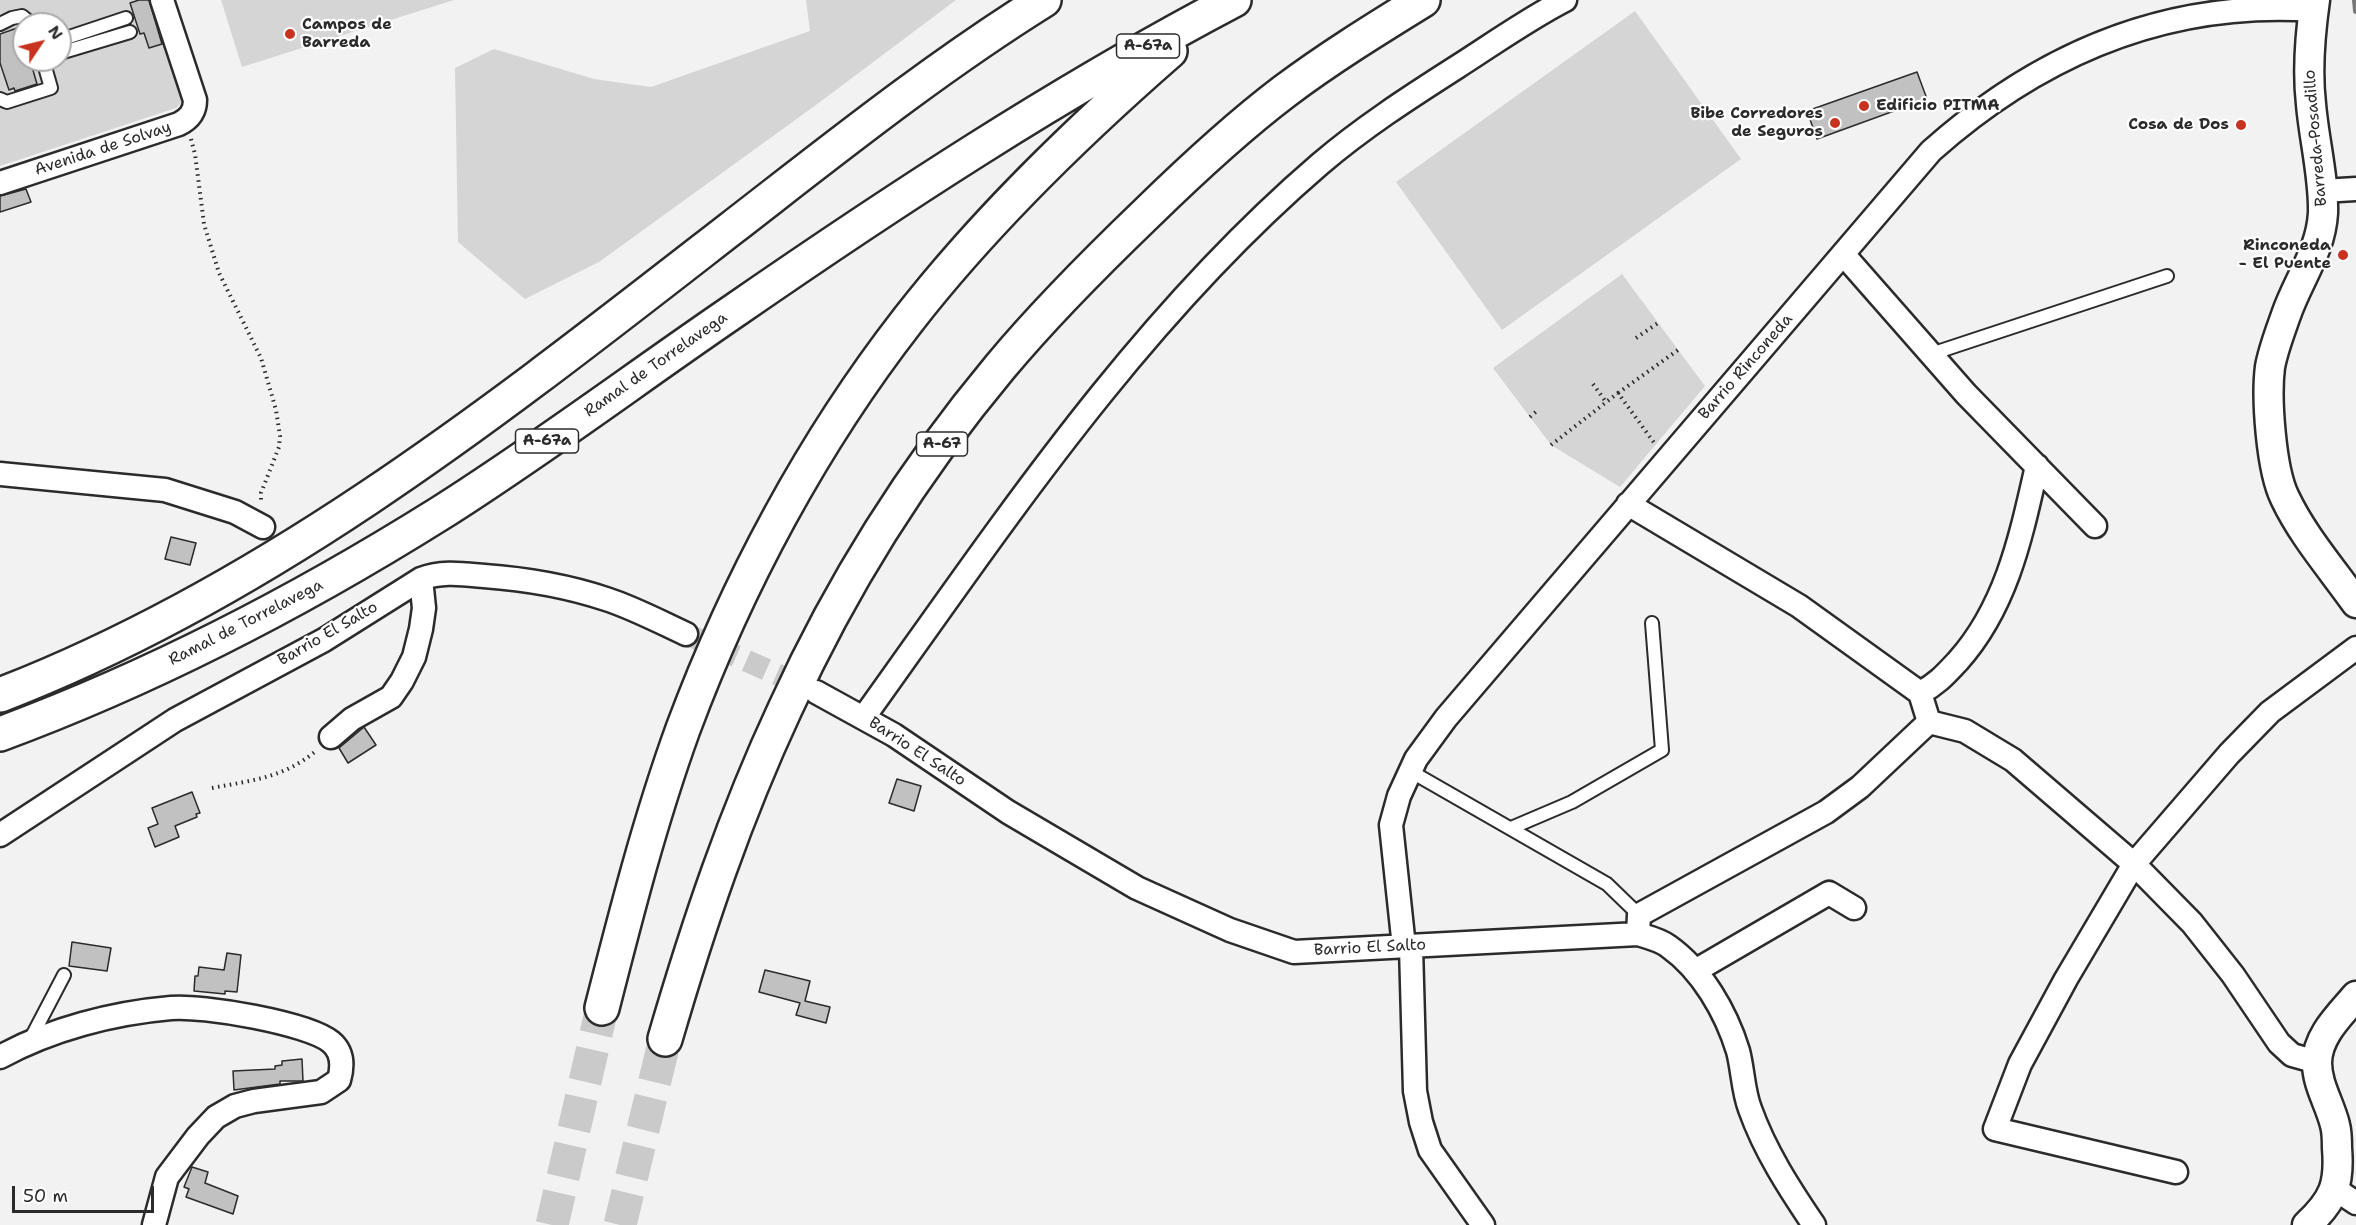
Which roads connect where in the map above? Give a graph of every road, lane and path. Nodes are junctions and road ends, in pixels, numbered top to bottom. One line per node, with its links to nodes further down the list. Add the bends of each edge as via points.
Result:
1 (162, 0): 13 (street, Avenida de Solvay, via 195,100 192,114)
2 (1044, 0): 42 (highway, via 923,82 406,473 169,617)
3 (1235, 0): 45 (highway, Ramal de Torrelavega / A-67a, via 1064,95 859,226 498,475 397,540 320,585 159,668); 58 (highway, via 1141,76 1021,190 955,263 854,394 759,559 684,728 629,900)
4 (1423, 0): 59 (highway, A-67, via 1282,93 1175,186 1044,316 912,485 848,588 786,707 726,848)
5 (1565, 0): 43 (street, via 1369,127 1322,163 1230,248 1124,365 1044,467)
6 (2314, 5): 16 (street, Barreda-Posadillo, via 2308,61); 17 (street, Barrio Rinconeda, via 2218,9 2179,15 2099,41 2049,66 2017,84 1931,151)
7 (126, 18): 9 (lane)
8 (130, 32): 10 (lane)
9 (72, 36)
10 (72, 49)
11 (46, 72): 12 (lane, via 51,88 7,102)
12 (0, 99)
13 (179, 124): 14 (street, Avenida de Solvay); 34 (path, via 189,132 195,154 204,224 219,273 261,358 276,410 279,447 261,493)
14 (0, 183)
15 (2356, 189): 16 (street)
16 (2322, 191): 36 (street, Barreda-Posadillo, via 2320,234 2288,310 2270,367 2271,432 2284,496)
17 (1843, 254): 22 (street); 29 (street, Barrio Rinconeda)
18 (2167, 276): 22 (lane)
19 (1658, 322): 20 (path)
20 (1636, 338)
21 (1678, 350): 24 (path)
22 (1931, 354): 30 (street)
23 (1593, 384): 25 (path)
24 (1618, 393): 25 (path); 29 (path)
25 (1606, 402): 28 (path)
26 (1538, 410): 27 (path)
27 (1530, 417)
28 (1551, 445)
29 (1668, 457): 32 (street, Barrio Rinconeda)
30 (2037, 466): 33 (street); 41 (street, via 2017,552 1998,601 1974,643 1936,685)
31 (0, 474): 34 (street, via 165,490 235,512)
32 (1628, 504): 41 (street, via 1799,606); 47 (street, Barrio Rinconeda, via 1446,718)
33 (2095, 526)
34 (263, 527)
35 (421, 579): 38 (street, Barrio El Salto, via 445,573 555,585 617,603); 46 (street, via 421,629 414,657 402,681 391,697 352,719); 50 (street, Barrio El Salto, via 324,640 175,720)
36 (2356, 603)
37 (1652, 623): 49 (lane, via 1662,750 1572,802)
38 (686, 634)
39 (2356, 648): 51 (street, via 2270,712)
40 (816, 692): 43 (street, Barrio El Salto)
41 (1920, 693): 44 (street)
42 (0, 695)
43 (864, 717): 54 (street, Barrio El Salto, via 1008,812 1137,888 1230,930 1294,952)
44 (1929, 722): 51 (street, via 1965,731 2013,760); 53 (street, via 1860,787 1826,812)
45 (0, 734)
46 (331, 737): 48 (path, via 306,759 270,778)
47 (1410, 771): 49 (lane); 54 (street, Barrio Rinconeda, via 1391,825)
48 (212, 788)
49 (1510, 828): 53 (lane, via 1607,884)
50 (0, 835)
51 (2134, 864): 62 (street, via 2192,923 2279,1043 2292,1055); 63 (street, via 2020,1064 1995,1129)
52 (1854, 908): 55 (street, via 1829,893)
53 (1639, 924): 54 (street, Barrio El Salto); 55 (street, Barrio El Salto)
54 (1408, 947): 66 (street, Barrio Rinconeda, via 1415,1091 1421,1122 1430,1150)
55 (1695, 971): 67 (street, Barrio El Salto, via 1717,1002 1737,1050 1749,1106 1761,1137)
56 (64, 975): 60 (lane)
57 (2356, 996): 62 (street, via 2328,1030)
58 (602, 1008)
59 (665, 1039)
60 (29, 1041): 61 (street); 65 (street, via 106,1019 171,1008 196,1008 227,1011 314,1033 331,1042 340,1054 339,1080 321,1092 254,1101 216,1117 167,1177)
61 (0, 1057)
62 (2317, 1062): 64 (street, via 2320,1083 2336,1126 2339,1170)
63 (2176, 1172)
64 (2346, 1196): 68 (street, via 2328,1203)
65 (154, 1225)
66 (1483, 1225)
67 (1814, 1225)
68 (2307, 1225)

